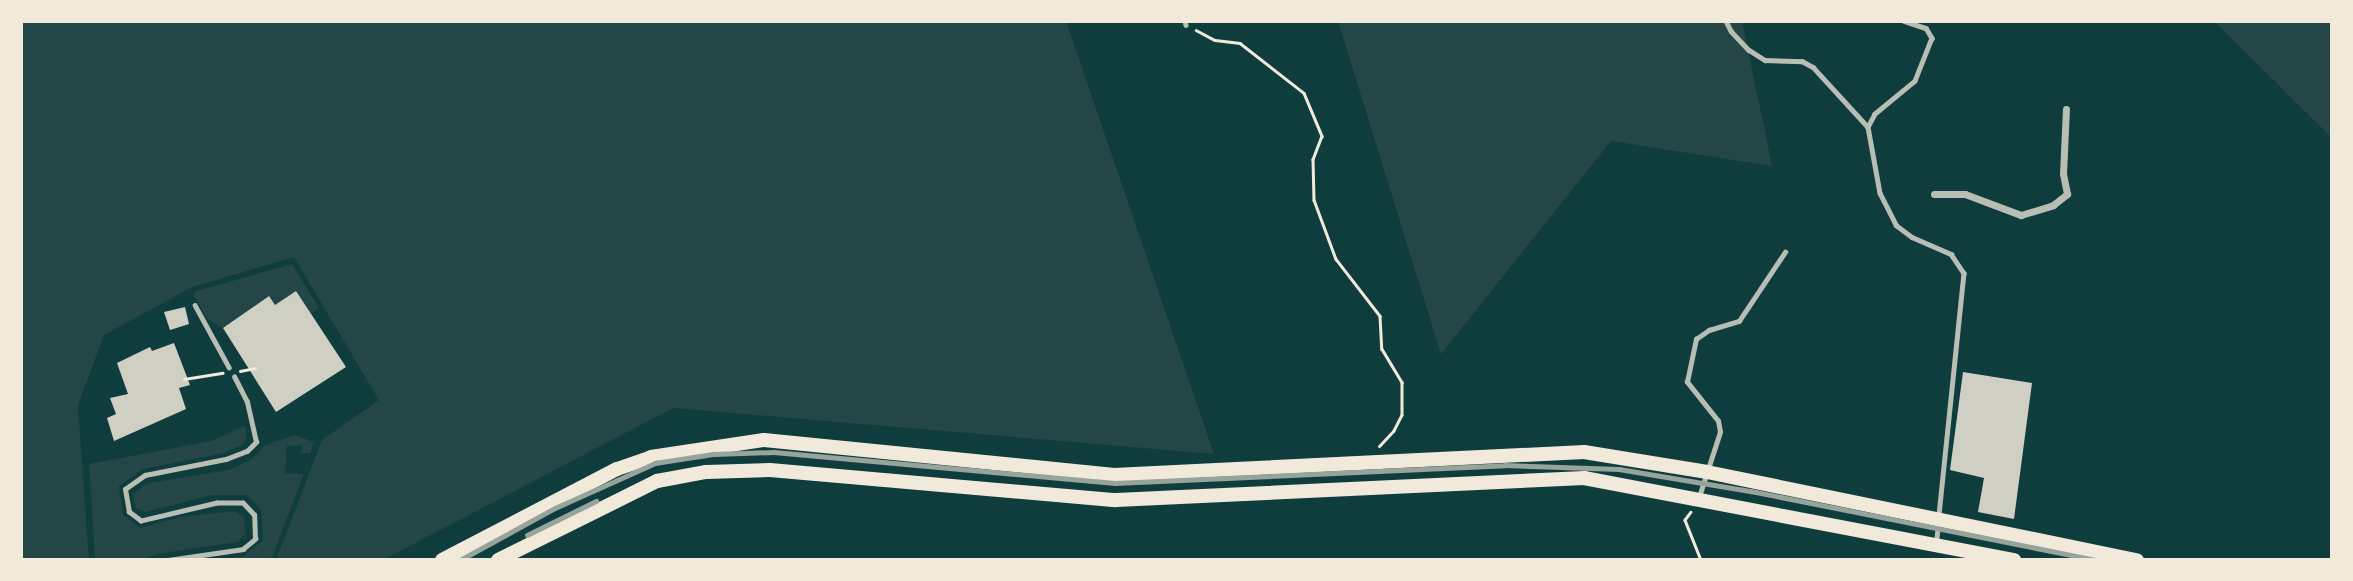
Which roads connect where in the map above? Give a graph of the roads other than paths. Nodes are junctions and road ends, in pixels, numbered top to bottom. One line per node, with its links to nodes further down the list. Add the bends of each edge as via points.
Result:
1 (1726, 21): 4 (lane, via 1749,50 1765,60 1802,61 1814,67)
2 (1904, 21): 4 (lane, via 1926,28 1932,38 1914,81 1875,114)
3 (2066, 109): 5 (street, via 2063,174 2067,194 2053,205 2021,215 1965,194)
4 (1868, 127): 12 (lane, via 1880,193 1896,225 1951,254 1964,273)
5 (1934, 194)
6 (1785, 252): 10 (lane, via 1739,321 1696,339 1687,382 1718,421 1720,432)
7 (195, 305): 8 (lane)
8 (229, 368)
9 (234, 377): 14 (lane, via 247,402 256,442 226,459 145,475 125,489 129,512 141,521 217,503 243,503 254,515 255,539 243,549)
10 (1707, 472): 11 (lane); 12 (main road); 15 (main road, via 1584,452 1114,475 764,440 651,457 617,469)
11 (1699, 499): 13 (main road); 16 (main road, via 1584,478 1116,500 770,470 719,472 657,481)
12 (1938, 518): 13 (lane); 18 (main road)
13 (1936, 545): 17 (main road)
14 (168, 560)
15 (442, 560)
16 (498, 560)
17 (2014, 560)
18 (2137, 560)

